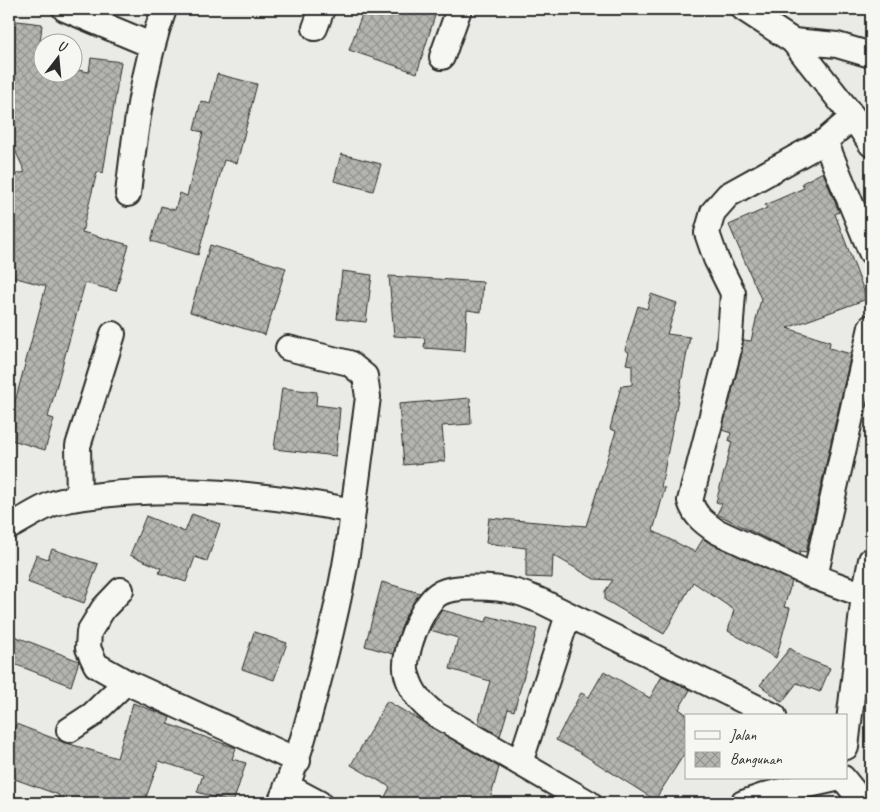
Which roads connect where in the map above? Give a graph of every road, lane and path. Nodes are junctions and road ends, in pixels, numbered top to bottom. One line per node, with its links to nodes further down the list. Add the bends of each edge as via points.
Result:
1 (65, 9): 6 (street)
2 (164, 9): 6 (street)
3 (459, 9): 8 (street)
4 (744, 9): 5 (street)
5 (793, 41): 7 (street, via 837,45); 9 (street)
6 (151, 45): 12 (street)
7 (871, 55)
8 (442, 57)
9 (853, 117): 10 (street); 11 (street)
10 (824, 141): 13 (street); 21 (street, via 728,195 713,212 707,233 733,293 729,349 690,501 693,511 716,531)
11 (871, 144)
12 (128, 194)
13 (871, 252)
14 (871, 327): 21 (street)
15 (114, 334): 17 (street, via 78,446)
16 (288, 348): 18 (street, via 349,362 365,376 368,397)
17 (79, 497): 18 (street, via 206,492 277,498); 19 (street, via 53,504)
18 (353, 511): 30 (street, via 341,586)
19 (9, 527)
20 (871, 560): 23 (street)
21 (815, 577): 23 (street)
22 (121, 590): 25 (street, via 103,609 89,632 88,648 96,665)
23 (864, 595): 26 (street)
24 (568, 615): 27 (street); 31 (street); 31 (street, via 514,591 461,588 437,595 421,615 411,641 406,673 421,703)
25 (126, 682): 28 (street, via 92,715); 30 (street)
26 (861, 712): 29 (street)
27 (770, 714)
28 (69, 730)
29 (848, 742)
30 (298, 761): 34 (street)
31 (520, 763): 36 (street)
32 (833, 780): 37 (street)
33 (844, 780): 38 (street)
34 (283, 795): 35 (street)
35 (319, 803)
36 (589, 803)
37 (743, 803)
38 (863, 803)

